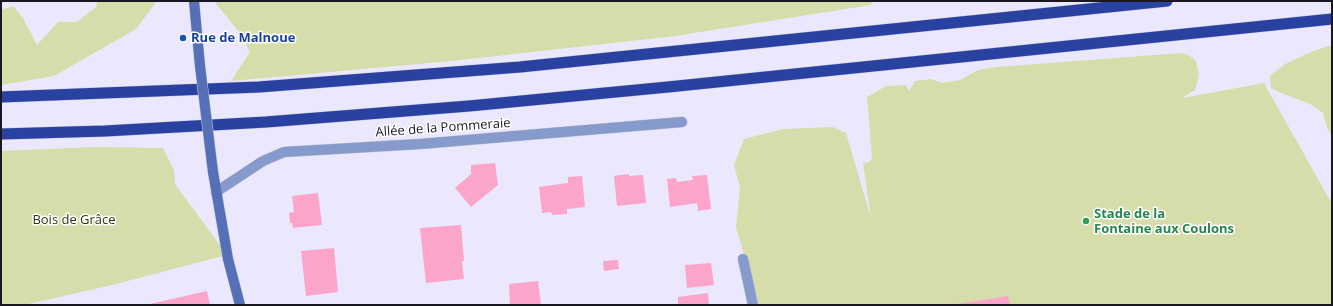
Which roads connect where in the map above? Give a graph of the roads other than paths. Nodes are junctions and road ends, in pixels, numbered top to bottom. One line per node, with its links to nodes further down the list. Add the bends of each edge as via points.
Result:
1 (194, 1): 7 (main road, bridge)
2 (1167, 1): 4 (highway, via 520,68 259,87)
3 (1332, 19): 6 (highway, via 469,106 266,122)
4 (1, 97)
5 (682, 122): 7 (street, Allée de la Pommeraie, via 284,152 263,161)
6 (1, 134)
7 (216, 192): 9 (main road, via 228,259)
8 (743, 259): 10 (street)
9 (240, 305)
10 (753, 305)

